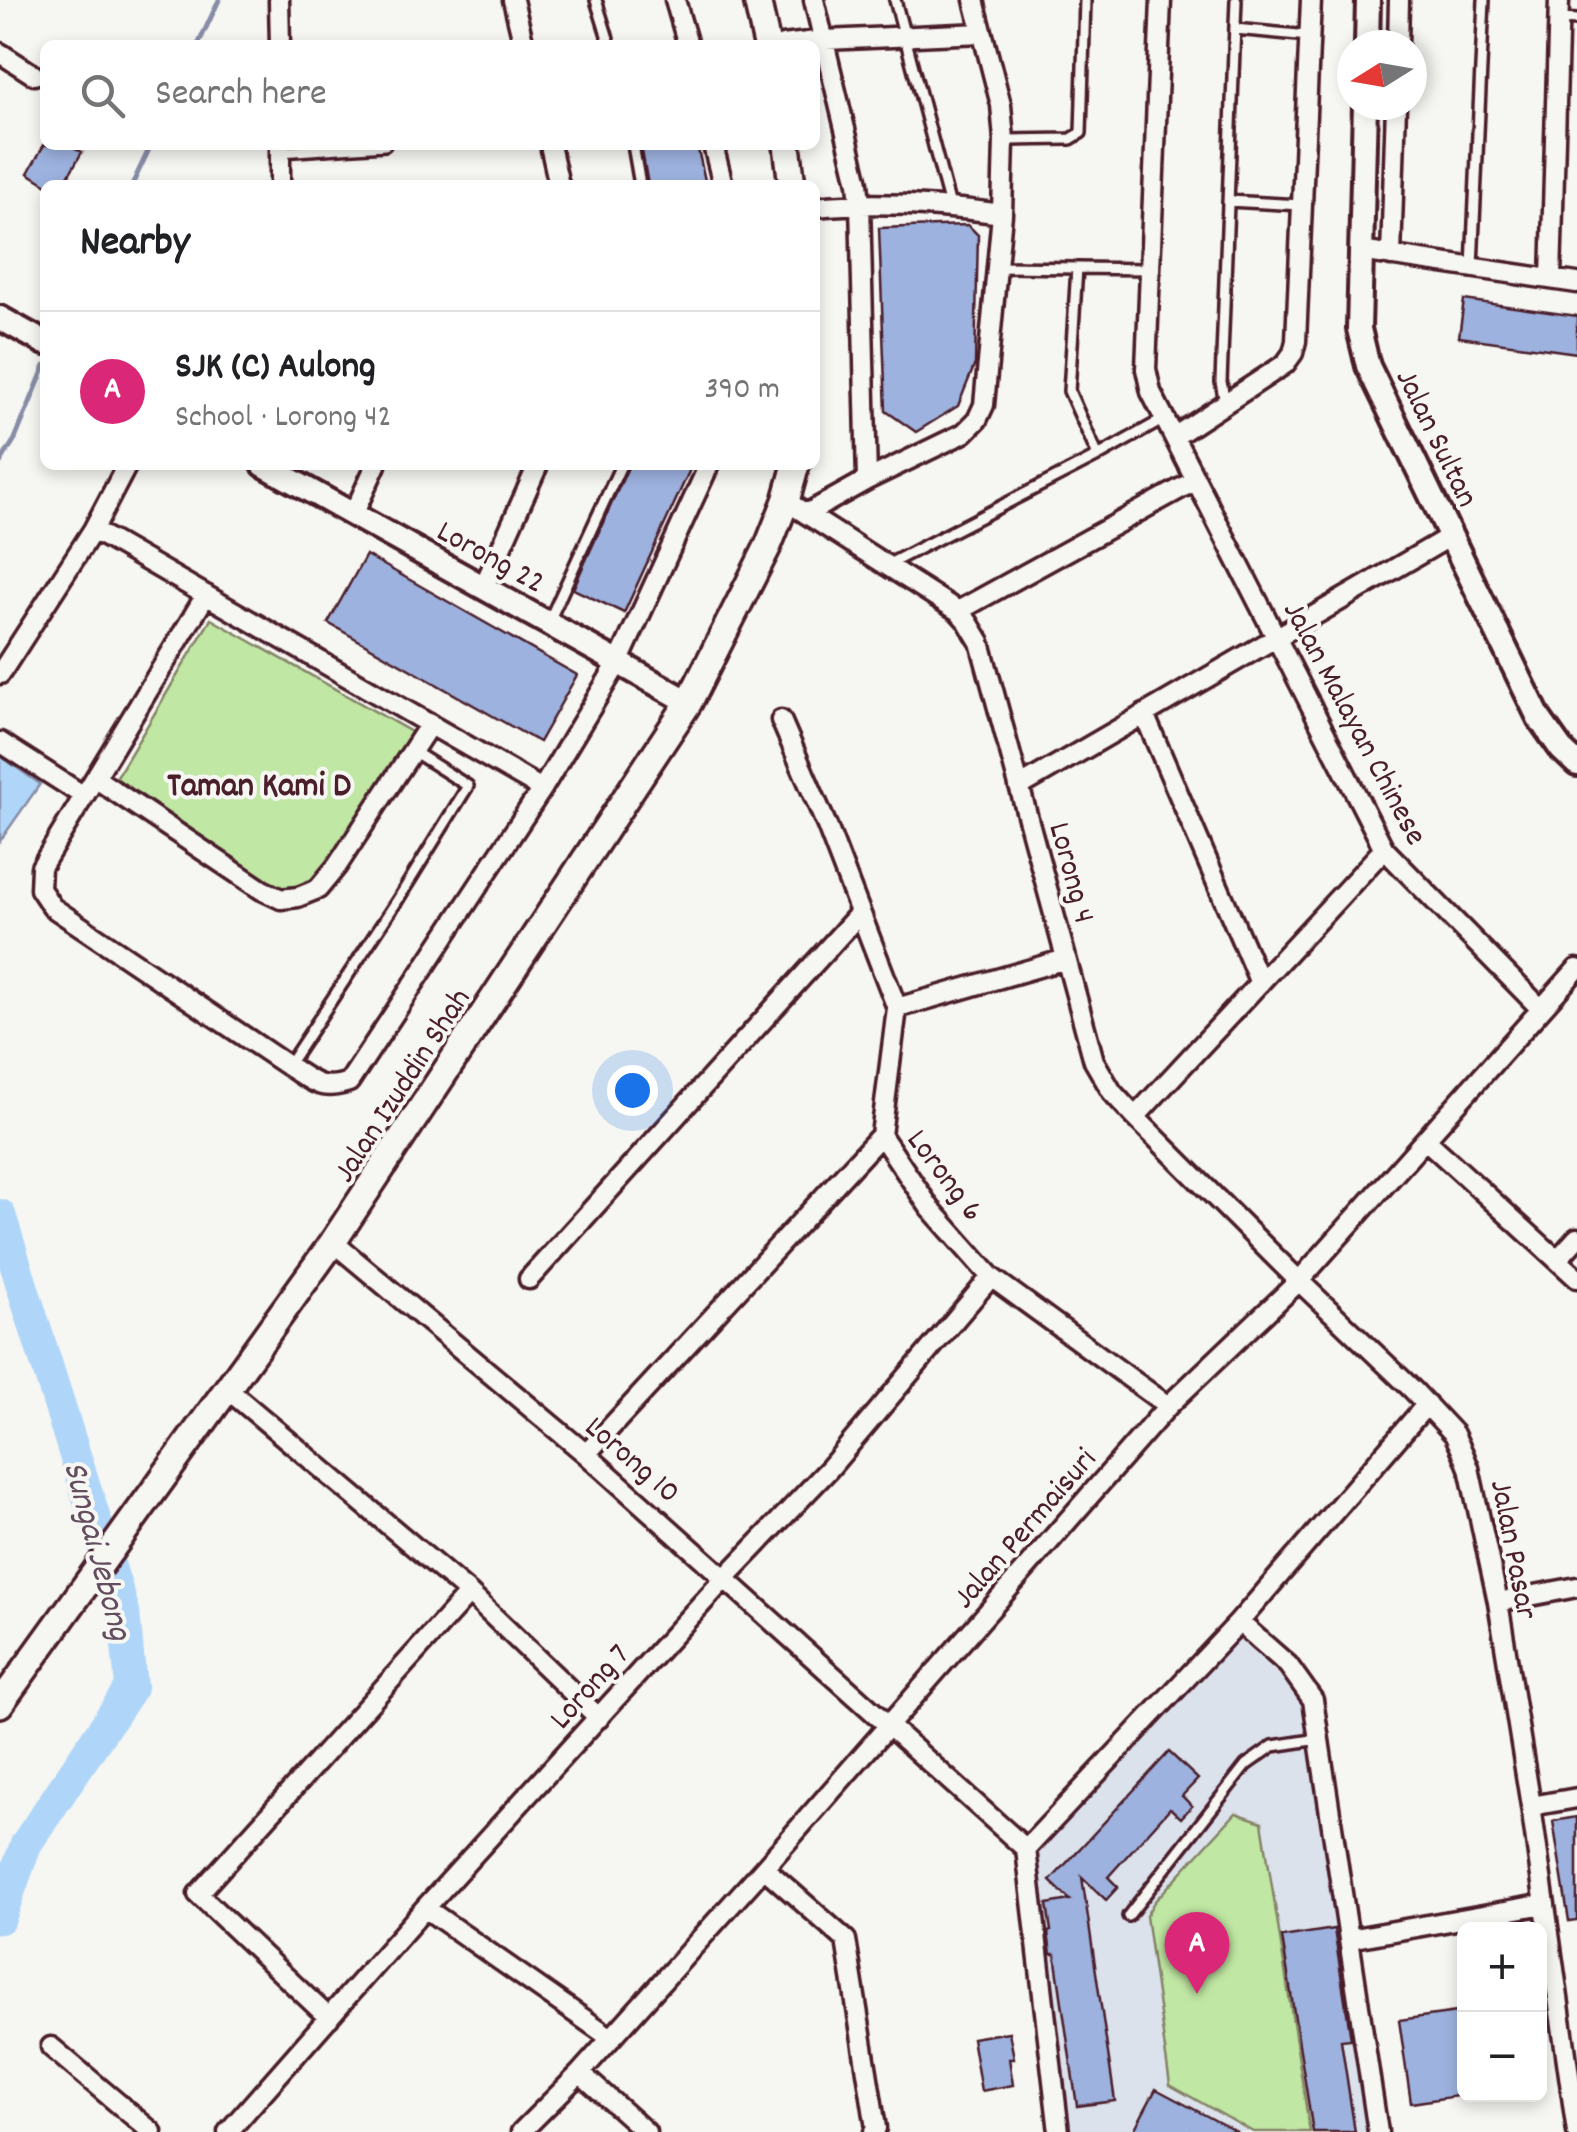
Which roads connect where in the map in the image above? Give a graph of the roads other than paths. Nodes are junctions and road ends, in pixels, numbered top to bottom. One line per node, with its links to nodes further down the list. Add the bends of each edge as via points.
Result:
1 (279, 0): 2 (lane); 24 (street)
2 (292, 0)
3 (513, 0): 25 (street)
4 (596, 0): 26 (lane)
5 (675, 0): 27 (street)
6 (757, 0): 28 (main road)
7 (814, 0): 29 (street)
8 (896, 0): 23 (lane)
9 (974, 0): 21 (street)
10 (1086, 0): 35 (lane, via 1081,133 1071,139)
11 (1160, 0): 57 (street, Jalan Malayan Chinese)
12 (1236, 0): 18 (lane)
13 (1311, 0): 22 (street)
14 (1368, 0): 19 (street)
15 (1399, 0): 20 (street)
16 (1484, 0): 55 (lane)
17 (1565, 13): 58 (street)
18 (1235, 29): 22 (lane); 47 (lane)
19 (1367, 30)
20 (1398, 30)
21 (982, 33): 23 (street); 35 (street)
22 (1309, 36): 48 (street)
23 (905, 37): 29 (street); 50 (lane)
24 (280, 40)
25 (523, 40)
26 (608, 40)
27 (687, 40)
28 (766, 40)
29 (826, 40): 30 (street); 46 (street)
30 (820, 41)
31 (0, 53): 32 (street)
32 (34, 75)
33 (1364, 120): 52 (street, Jalan Sultan)
34 (1396, 120): 53 (street)
35 (1004, 140): 51 (street)
36 (280, 150): 41 (street)
37 (551, 150): 42 (street)
38 (634, 150): 43 (lane)
39 (714, 150): 44 (street)
40 (787, 150): 45 (main road)
41 (280, 180)
42 (558, 180)
43 (639, 180)
44 (722, 180)
45 (791, 180)
46 (860, 202): 49 (street); 50 (street); 73 (street)
47 (1228, 202): 48 (lane); 62 (lane, via 1221,382)
48 (1302, 205): 62 (street, via 1293,353)
49 (820, 206)
50 (950, 206): 51 (street)
51 (1002, 214): 54 (street)
52 (1360, 251): 53 (street); 78 (street, Jalan Sultan, via 1360,328 1368,366)
53 (1391, 256): 55 (street)
54 (996, 267): 56 (lane); 73 (street, via 984,405 976,420)
55 (1472, 267): 58 (street)
56 (1078, 268): 57 (lane); 65 (lane, via 1069,392)
57 (1150, 269): 63 (street, Jalan Malayan Chinese, via 1146,369)
58 (1551, 279): 59 (street)
59 (1577, 283)
60 (0, 318): 61 (street)
61 (40, 340)
62 (1226, 404): 64 (street)
63 (1164, 419): 64 (street, Jalan Malayan Chinese); 65 (lane)
64 (1174, 437): 74 (street, Jalan Malayan Chinese)
65 (1098, 456): 79 (lane)
66 (124, 470): 77 (street)
67 (273, 470): 76 (street, Lorong 22)
68 (374, 470): 76 (street)
69 (536, 470): 80 (street)
70 (619, 470): 83 (lane)
71 (707, 470): 85 (street)
72 (796, 470): 75 (main road, Jalan Izuddin Shah)
73 (867, 480): 75 (street)
74 (1196, 480): 82 (street); 84 (street, Jalan Malayan Chinese)
75 (796, 507): 79 (street, Lorong 4); 87 (main road, Jalan Izuddin Shah, via 768,546)
76 (353, 515): 80 (street, Lorong 22)
77 (93, 530): 81 (street); 86 (street)
78 (1451, 536): 84 (street); 93 (street, Jalan Sultan, via 1539,718)
79 (886, 565): 82 (street, Lorong 4)
80 (484, 588): 83 (street, Lorong 22)
81 (206, 595): 90 (street); 94 (street)
82 (958, 611): 95 (street, Lorong 4, via 980,642)
83 (548, 623): 85 (street, Lorong 22)
84 (1276, 638): 88 (street); 98 (street, Jalan Malayan Chinese)
85 (618, 663): 87 (street, Lorong 22); 96 (street)
86 (0, 674)
87 (690, 702): 110 (main road, Jalan Izuddin Shah)
88 (1144, 714): 95 (street); 102 (street)
89 (781, 720): 99 (street, Lorong 6)
90 (430, 724): 92 (street); 96 (street)
91 (0, 742): 97 (street)
92 (413, 751): 94 (street, via 337,866 318,889 298,898 262,890); 105 (lane, via 468,786)
93 (1577, 764)
94 (95, 778): 97 (street)
95 (1019, 787): 100 (street, Lorong 4)
96 (542, 789): 105 (street, via 349,1082 319,1086)
97 (84, 796): 105 (street, via 40,866 40,889 52,907)
98 (1384, 850): 102 (street); 104 (street, Jalan Malayan Chinese)
99 (859, 914): 103 (street, Lorong 6); 114 (street)
100 (1066, 960): 103 (street); 106 (street, Lorong 4, via 1094,1060)
101 (1577, 969): 104 (street, Jalan Permaisuri)
102 (1260, 983): 106 (street)
103 (897, 1008): 107 (street, Lorong 6)
104 (1542, 1009): 108 (street, Jalan Permaisuri)
105 (288, 1066)
106 (1135, 1118): 115 (street, Lorong 4)
107 (881, 1136): 112 (street, Lorong 6, via 930,1208); 119 (street)
108 (1426, 1140): 111 (street); 115 (street, Jalan Permaisuri)
109 (1577, 1238): 111 (street)
110 (333, 1242): 116 (main road, Jalan Izuddin Shah); 119 (street, Lorong 10)
111 (1558, 1259): 113 (street)
112 (991, 1277): 118 (street, Lorong 6); 120 (street, Lorong 7, via 829,1469)
113 (1577, 1278)
114 (529, 1279)
115 (1299, 1281): 117 (street, Jalan Pasar); 118 (street, Jalan Permaisuri)
116 (226, 1388): 122 (street); 125 (main road, Jalan Izuddin Shah)
117 (1427, 1404): 123 (street, Jalan Pasar, via 1454,1434 1469,1468); 124 (street)
118 (1168, 1406): 127 (street, Jalan Permaisuri)
119 (586, 1454): 120 (street, Lorong 10)
120 (724, 1578): 126 (street, Lorong 7); 127 (street, Lorong 10)
121 (1577, 1587): 123 (street)
122 (469, 1593): 126 (street); 138 (street, via 198,1894)
123 (1498, 1602): 130 (street, Jalan Pasar)
124 (1239, 1622): 128 (street, via 1288,1665 1313,1700); 131 (street)
125 (0, 1704)
126 (600, 1718): 134 (street, Lorong 7)
127 (889, 1726): 131 (street, Lorong 10); 132 (street, Jalan Permaisuri)
128 (1319, 1740): 135 (lane, via 1273,1746 1246,1765); 136 (street)
129 (1577, 1798): 130 (street)
130 (1531, 1806): 133 (street, Jalan Pasar)
131 (1026, 1849): 147 (street)
132 (764, 1868): 139 (street, Jalan Permaisuri); 146 (street, via 846,1940)
133 (1545, 1904): 136 (street); 137 (street, Jalan Pasar)
134 (425, 1908): 138 (street, Lorong 7); 139 (street)
135 (1128, 1916)
136 (1349, 1940): 148 (street)
137 (1568, 1998): 149 (street, Jalan Pasar)
138 (329, 2018): 143 (street, Lorong 7)
139 (610, 2038): 141 (street, Jalan Permaisuri)
140 (51, 2047): 142 (street)
141 (580, 2072): 144 (street, Jalan Permaisuri); 145 (street)
142 (152, 2132)
143 (228, 2132)
144 (522, 2132)
145 (646, 2132)
146 (874, 2132)
147 (1059, 2132)
148 (1378, 2132)
149 (1577, 2132)

